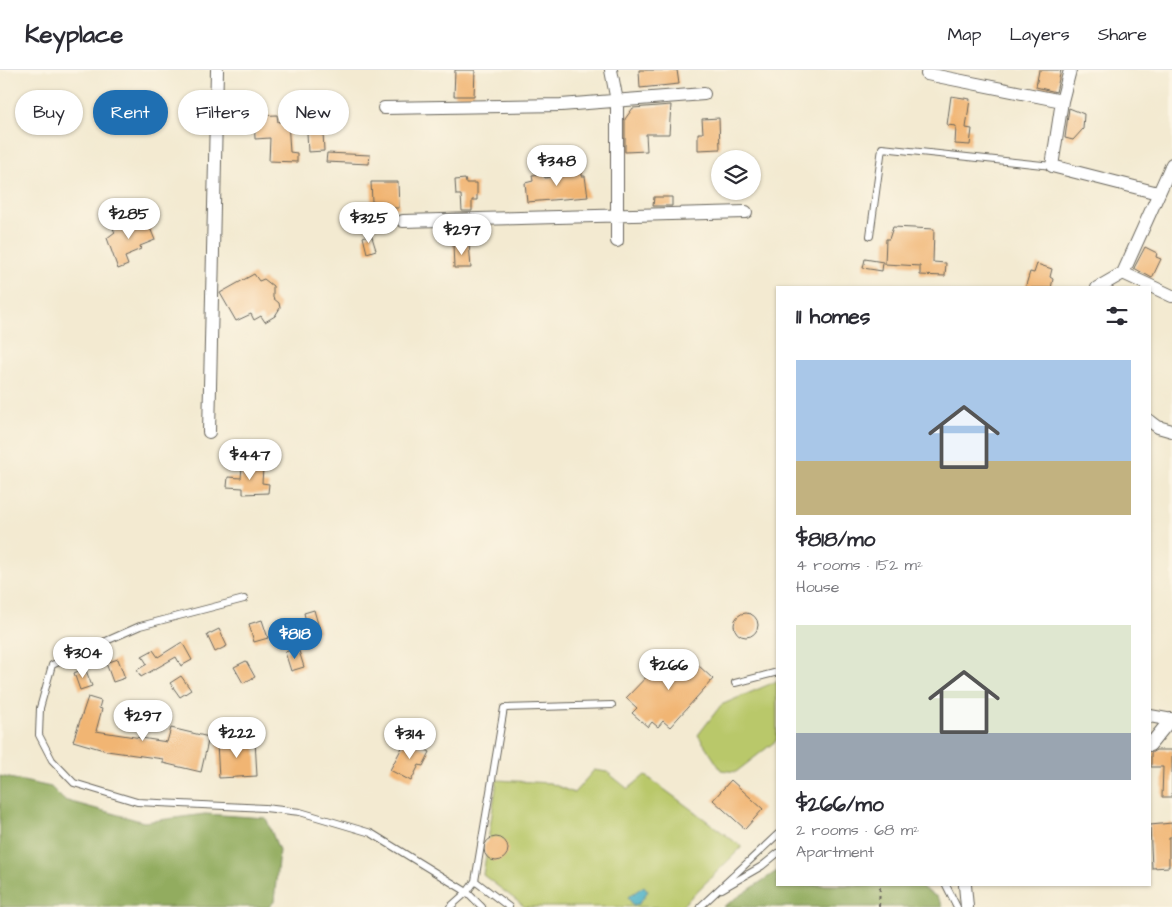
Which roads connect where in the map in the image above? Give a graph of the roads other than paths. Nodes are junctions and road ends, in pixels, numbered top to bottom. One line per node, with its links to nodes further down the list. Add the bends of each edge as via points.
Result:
1 (217, 70): 22 (street)
2 (611, 70): 6 (street)
3 (928, 70): 7 (street, via 927,74)
4 (1070, 70): 7 (street)
5 (704, 94): 6 (street)
6 (617, 101): 8 (street); 13 (street)
7 (1062, 101): 9 (street)
8 (384, 108)
9 (1052, 166): 11 (street); 15 (lane, via 882,148)
10 (1171, 171): 11 (street)
11 (1158, 194): 17 (street)
12 (746, 212): 13 (street)
13 (617, 216): 14 (street); 16 (street)
14 (403, 221)
15 (870, 236)
16 (616, 241)
17 (1123, 272): 18 (street); 19 (street)
18 (1100, 286)
19 (1172, 296)
20 (1151, 422): 21 (street)
21 (1172, 431)
22 (209, 432)
23 (244, 599): 35 (lane, via 140,626 52,665 40,708 39,734 52,760 74,782 137,802 300,812 371,833)
24 (776, 672): 25 (lane)
25 (734, 683)
26 (612, 705): 32 (lane, via 504,708)
27 (1151, 716): 28 (street)
28 (1171, 719): 29 (street)
29 (1151, 744)
30 (776, 836): 36 (lane)
31 (776, 855): 36 (lane)
32 (475, 881): 35 (lane); 39 (lane)
33 (946, 886): 41 (lane)
34 (965, 886): 42 (street)
35 (467, 892): 37 (lane); 38 (lane)
36 (711, 896): 40 (lane)
37 (450, 907)
38 (482, 907)
39 (509, 907)
40 (700, 907)
41 (957, 907)
42 (967, 907)

